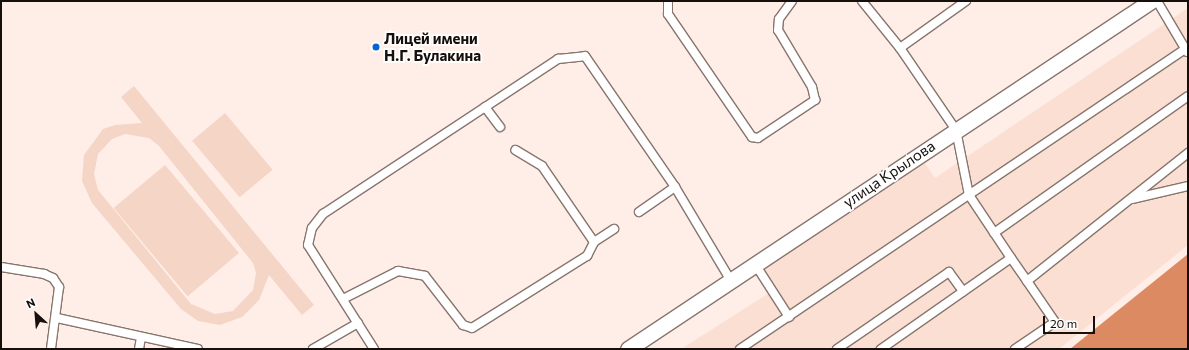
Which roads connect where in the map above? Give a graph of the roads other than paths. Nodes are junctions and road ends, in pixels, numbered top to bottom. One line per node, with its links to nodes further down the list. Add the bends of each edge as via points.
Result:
1 (668, 1): 2 (lane, via 668,14 752,137 758,138 815,100 812,87 778,30 779,19)
2 (792, 1)
3 (862, 1): 7 (lane)
4 (966, 1): 7 (lane)
5 (1151, 1): 12 (street, улица Крылова)
6 (1157, 1): 8 (lane)
7 (900, 48): 12 (lane)
8 (1187, 50): 17 (lane)
9 (1188, 96): 21 (lane)
10 (485, 107): 11 (lane); 16 (lane, via 558,59 585,56); 29 (lane, via 323,214 312,228 308,245)
11 (500, 127)
12 (956, 130): 17 (lane); 24 (street, улица Крылова)
13 (515, 150): 22 (lane, via 542,166)
14 (1188, 153): 18 (lane)
15 (1188, 186): 18 (lane)
16 (675, 187): 19 (lane); 26 (lane)
17 (969, 195): 21 (lane); 30 (lane)
18 (1129, 200): 27 (lane)
19 (639, 212)
20 (614, 229): 22 (lane)
21 (994, 233): 23 (lane)
22 (594, 242): 29 (lane, via 587,256 472,328 463,325 425,276 398,271)
23 (1011, 258): 27 (lane); 28 (lane)
24 (755, 264): 26 (street, улица Крылова); 30 (lane)
25 (1, 267): 31 (lane, via 53,278 59,288)
26 (730, 281): 39 (street, улица Крылова)
27 (1027, 281): 43 (lane, via 1054,322)
28 (964, 291): 41 (lane, via 949,272); 42 (lane)
29 (343, 299): 32 (lane)
30 (789, 317): 40 (lane)
31 (57, 318): 33 (lane); 34 (lane)
32 (358, 323): 37 (lane); 38 (lane)
33 (141, 338): 35 (lane); 36 (lane)
34 (51, 349)
35 (139, 349)
36 (198, 349)
37 (313, 349)
38 (374, 349)
39 (628, 349)
40 (740, 349)
41 (837, 349)
42 (881, 349)
43 (1015, 349)

